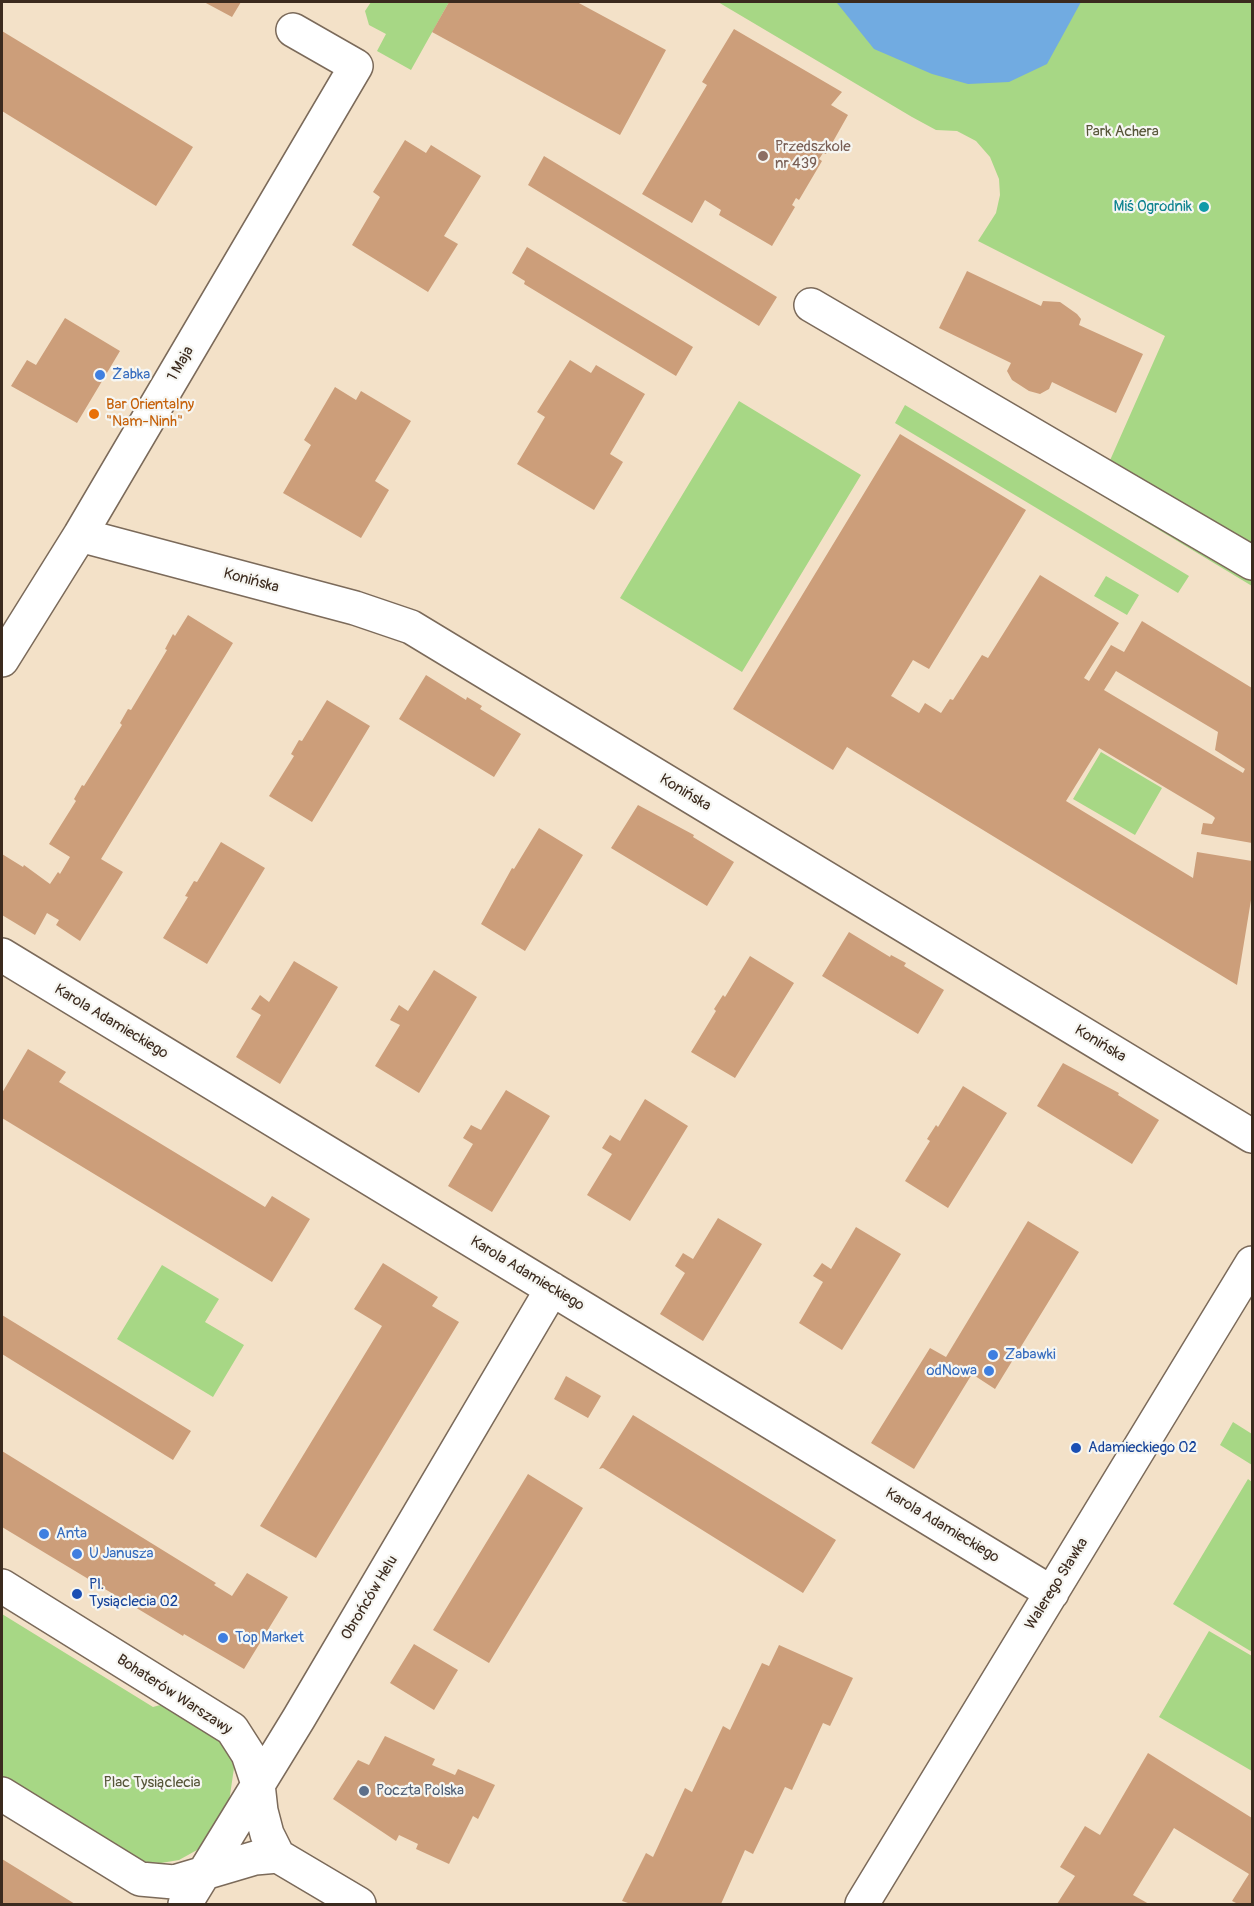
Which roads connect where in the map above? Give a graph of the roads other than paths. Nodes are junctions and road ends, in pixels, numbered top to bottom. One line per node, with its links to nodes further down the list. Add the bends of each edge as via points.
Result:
1 (293, 30): 3 (street, 1 Maja, via 356,66)
2 (811, 305): 4 (street)
3 (80, 535): 5 (street, 1 Maja); 7 (street, Konińska, via 355,608 411,627)
4 (1252, 563)
5 (2, 660)
6 (2, 955): 9 (street, Karola Adamieckiego)
7 (1252, 1136)
8 (1252, 1263): 11 (street, Walerego Sławka)
9 (552, 1290): 11 (street, Karola Adamieckiego); 12 (street, Obrońców Helu)
10 (2, 1586): 12 (street, Bohaterów Warszawy, via 232,1729 248,1754)
11 (1052, 1593): 18 (street, Walerego Sławka)
12 (258, 1784): 14 (street, Bohaterów Warszawy, via 267,1834); 15 (street, Obrońców Helu)
13 (2, 1794): 15 (street, via 140,1879 174,1882)
14 (278, 1856): 15 (street, via 255,1858); 17 (street)
15 (203, 1875): 16 (street, Obrońców Helu)
16 (185, 1905)
17 (360, 1905)
18 (862, 1905)

